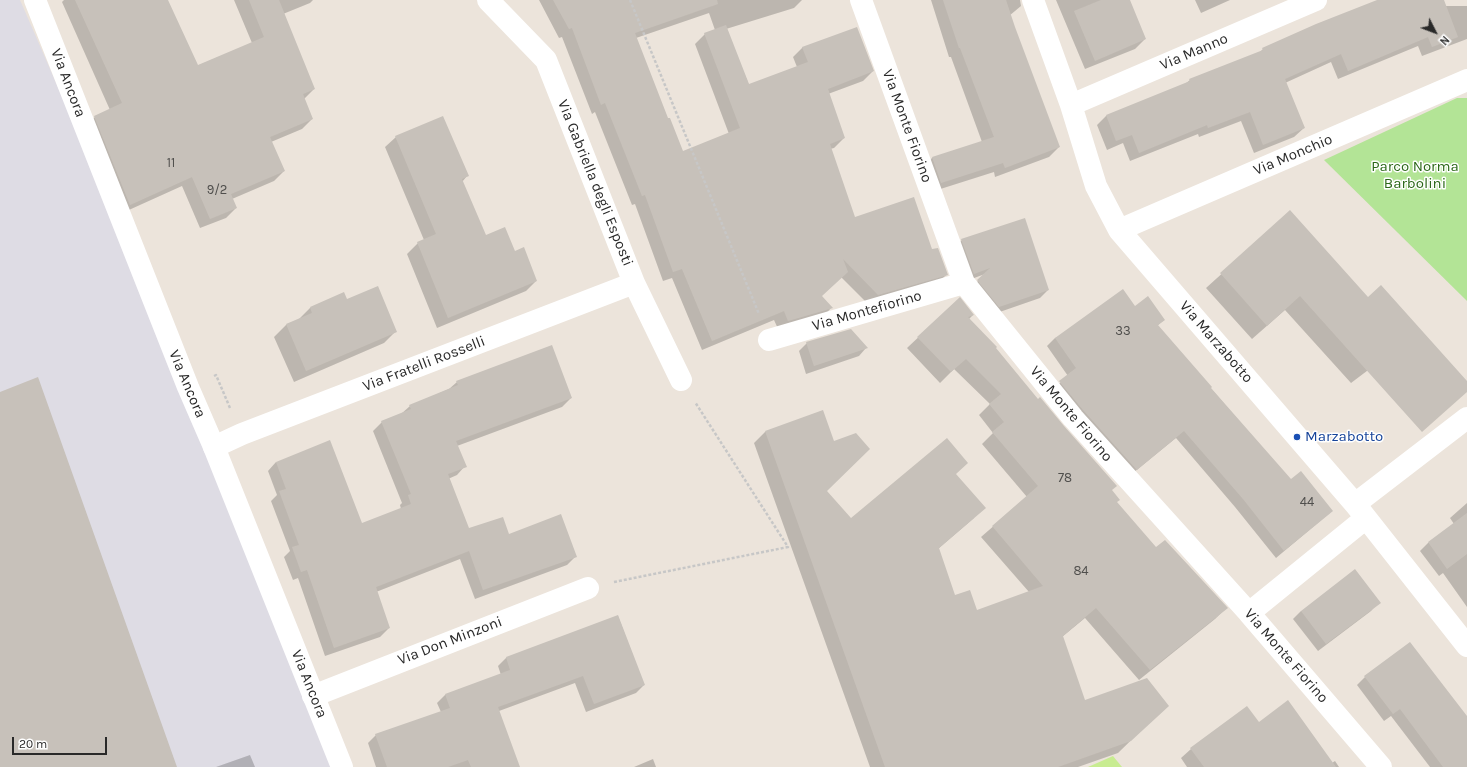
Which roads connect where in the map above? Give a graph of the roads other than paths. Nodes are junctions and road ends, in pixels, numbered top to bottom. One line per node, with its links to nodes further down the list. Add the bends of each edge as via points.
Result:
1 (35, 0): 14 (street, Via Ancora)
2 (488, 0): 9 (street, Via Gabriella degli Esposti, via 546,60)
3 (861, 0): 10 (street, Via Monte Fiorino)
4 (1033, 0): 7 (street, Via Marzabotto)
5 (1316, 0): 7 (street, Via Manno)
6 (1467, 80): 8 (street, Via Monchio)
7 (1071, 105): 8 (street, Via Marzabotto, via 1096,186)
8 (1119, 230): 15 (street, Via Marzabotto)
9 (634, 283): 12 (street, Via Gabriella degli Esposti); 14 (street, Via Fratelli Rosselli)
10 (964, 283): 11 (street, Via Montefiorino); 17 (street, Via Monte Fiorino, via 1072,418)
11 (769, 340)
12 (681, 380)
13 (1467, 418): 15 (street)
14 (214, 447): 19 (street, Via Ancora)
15 (1360, 511): 17 (street); 18 (street, Via Marzabotto)
16 (588, 588): 19 (street, Via Don Minzoni)
17 (1250, 613): 21 (street, Via Monte Fiorino)
18 (1467, 646)
19 (313, 696): 20 (street, Via Ancora)
20 (342, 767)
21 (1381, 767)

